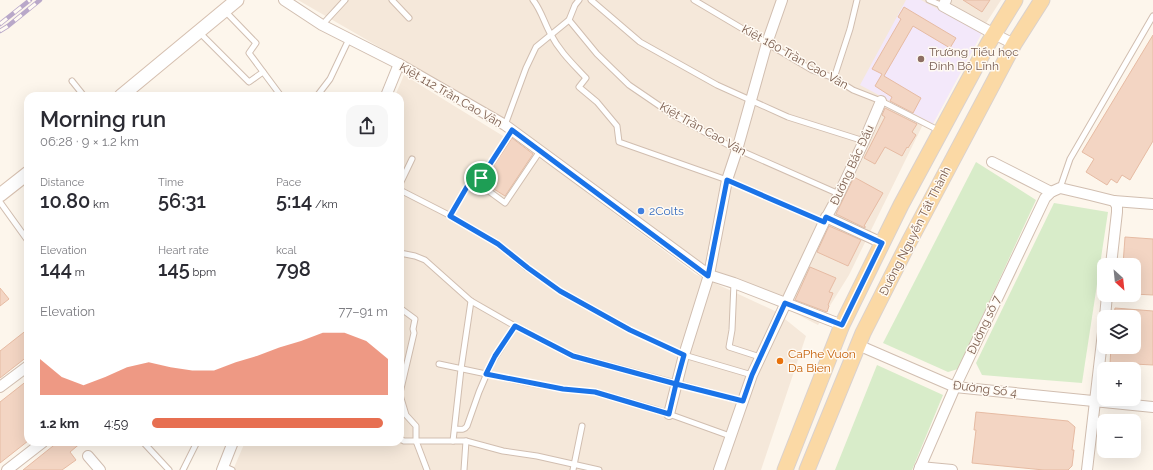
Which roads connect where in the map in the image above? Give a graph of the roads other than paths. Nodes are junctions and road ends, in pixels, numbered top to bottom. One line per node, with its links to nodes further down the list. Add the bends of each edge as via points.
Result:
1 (237, 0): 15 (main road)
2 (284, 0): 19 (street, Kiệt 112 Trần Cao Vân)
3 (345, 0): 19 (lane)
4 (392, 0): 17 (lane)
5 (533, 0): 21 (lane)
6 (579, 0): 18 (lane)
7 (591, 0): 35 (lane, via 640,42 717,85)
8 (694, 0): 24 (lane, Kiệt 160 Trần Cao Vân)
9 (782, 0): 24 (street)
10 (857, 0): 28 (lane)
11 (929, 0): 14 (lane)
12 (1015, 0): 22 (main road, Đường Nguyễn Tất Thành)
13 (1042, 0): 25 (main road, Đường Nguyễn Tất Thành)
14 (945, 3): 22 (street)
15 (224, 10): 20 (main road); 27 (lane, via 256,43 249,53)
16 (1153, 16): 48 (lane, via 1070,159)
17 (409, 18)
18 (569, 20): 21 (lane); 40 (lane, Kiệt Trần Cao Vân, via 597,54 629,85 673,115)
19 (322, 25): 23 (street, Kiệt 112 Trần Cao Vân)
20 (198, 32): 27 (lane, via 249,82); 31 (main road)
21 (551, 34): 37 (lane, via 536,47 526,68); 46 (lane, via 564,54 586,78 579,87 597,102 616,126 619,142)
22 (994, 34): 25 (street); 38 (main road, Đường Nguyễn Tất Thành)
23 (349, 38): 26 (street, Kiệt 112 Trần Cao Vân); 33 (lane, via 330,79)
24 (767, 43): 28 (lane, Kiệt 160 Trần Cao Vân, via 812,70); 35 (street)
25 (1014, 44): 68 (main road, Đường Nguyễn Tất Thành, via 910,240)
26 (399, 64): 34 (street); 37 (street, Kiệt 112 Trần Cao Vân)
27 (263, 72): 32 (lane)
28 (834, 78): 36 (lane, Kiệt 160 Trần Cao Vân, via 853,90)
29 (72, 80): 30 (lane)
30 (81, 92)
31 (128, 92)
32 (278, 92)
33 (320, 92)
34 (388, 92)
35 (751, 100): 39 (lane, via 788,117); 40 (street)
36 (881, 101): 38 (lane, Kiệt 160 Trần Cao Vân); 39 (street, Đường Bắc Đẩu)
37 (509, 128): 41 (street, Kiệt 112 Trần Cao Vân); 47 (lane, via 481,178)
38 (941, 131): 58 (main road, Đường Nguyễn Tất Thành)
39 (864, 142): 50 (street, Đường Bắc Đẩu)
40 (737, 150): 46 (street); 50 (lane, Kiệt Trần Cao Vân)
41 (540, 151): 47 (lane, via 505,203); 61 (street, Kiệt 112 Trần Cao Vân)
42 (412, 159): 45 (lane)
43 (992, 162): 48 (street)
44 (24, 176): 51 (main road)
45 (404, 176)
46 (727, 180): 56 (lane); 61 (street)
47 (475, 181): 55 (lane, via 468,185)
48 (1056, 190): 52 (street); 79 (street, Đường số 7, via 1045,198)
49 (404, 192): 55 (lane)
50 (839, 194): 56 (street, Đường Bắc Đẩu)
51 (0, 196)
52 (1114, 201): 54 (street); 60 (street, via 1117,212)
53 (0, 202): 57 (lane)
54 (1153, 204)
55 (450, 216): 70 (lane, via 498,244 560,291 630,330)
56 (825, 220): 58 (street); 64 (street, Đường Bắc Đẩu)
57 (24, 235)
58 (882, 243): 66 (main road, Đường Nguyễn Tất Thành)
59 (404, 254): 63 (lane, via 426,260)
60 (1112, 258)
61 (708, 276): 62 (street, Kiệt 112 Trần Cao Vân); 70 (street)
62 (734, 283): 64 (street, Kiệt 112 Trần Cao Vân); 71 (lane, via 729,347)
63 (471, 301): 67 (lane); 75 (lane)
64 (785, 303): 66 (street, Kiệt 112 Trần Cao Vân); 71 (street, Đường Bắc Đẩu)
65 (404, 311): 73 (lane, via 415,319 414,333)
66 (842, 325): 68 (main road); 110 (main road, Đường Nguyễn Tất Thành)
67 (515, 326): 76 (lane); 78 (lane, via 573,356)
68 (861, 339): 79 (street, Đường Số 4); 111 (main road, Đường Nguyễn Tất Thành)
69 (1100, 354): 82 (street)
70 (684, 355): 77 (lane); 78 (street)
71 (760, 357): 77 (street, Đường Bắc Đẩu)
72 (439, 364): 75 (lane)
73 (404, 365)
74 (24, 369): 80 (street)
75 (461, 369): 76 (lane); 87 (lane)
76 (486, 374): 85 (lane, via 563,389 595,392); 87 (lane, via 467,426 465,429)
77 (752, 375): 81 (street, Đường Bắc Đẩu)
78 (676, 384): 81 (lane); 85 (street)
79 (955, 387): 82 (street, Đường Số 4); 99 (street, Đường số 7)
80 (0, 388)
81 (743, 401): 88 (street, Đường Bắc Đẩu)
82 (1095, 401): 83 (street); 113 (street)
83 (1153, 407)
84 (404, 408): 90 (lane, via 406,415 416,426)
85 (669, 414): 88 (lane)
86 (582, 426): 98 (lane)
87 (455, 429): 91 (lane)
88 (730, 436): 109 (street, Đường Bắc Đẩu)
89 (404, 441): 90 (lane)
90 (416, 441): 91 (lane); 105 (lane)
91 (453, 441): 92 (lane)
92 (466, 441): 98 (lane, via 503,451); 106 (lane)
93 (38, 446): 101 (street)
94 (147, 446): 103 (lane)
95 (195, 446): 104 (lane)
96 (232, 446): 100 (street)
97 (88, 456): 102 (street)
98 (574, 464): 107 (lane); 108 (lane)
99 (919, 468): 112 (street)
100 (226, 469)
101 (7, 470)
102 (100, 470)
103 (169, 470)
104 (183, 470)
105 (427, 470)
106 (464, 470)
107 (573, 470)
108 (599, 470)
109 (719, 470)
110 (785, 470)
111 (807, 470)
112 (952, 470)
113 (1087, 470)

